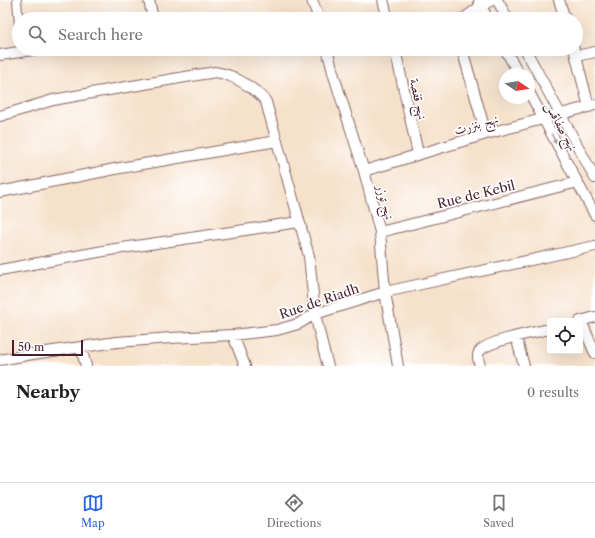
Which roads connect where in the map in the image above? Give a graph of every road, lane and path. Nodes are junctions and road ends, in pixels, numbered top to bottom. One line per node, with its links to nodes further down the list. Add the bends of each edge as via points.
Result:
1 (17, 0): 9 (street)
2 (149, 0): 10 (street)
3 (312, 0): 11 (street)
4 (383, 0): 12 (street)
5 (492, 0): 8 (street)
6 (497, 0): 15 (street)
7 (559, 0): 16 (street)
8 (479, 3): 13 (street); 14 (street)
9 (18, 12)
10 (152, 12)
11 (316, 12)
12 (386, 12)
13 (470, 12)
14 (484, 12)
15 (504, 12)
16 (563, 12)
17 (12, 52): 20 (street)
18 (595, 52): 19 (street)
19 (583, 53)
20 (0, 55)
21 (329, 56): 36 (street, نهج توزر)
22 (397, 56): 35 (street, نهج قفصة)
23 (464, 56): 33 (street)
24 (509, 56): 27 (street)
25 (529, 56): 30 (street, نهج صفاقس)
26 (576, 56): 29 (street)
27 (516, 68)
28 (535, 102): 32 (street, نهج صفاقس)
29 (592, 106): 30 (street, نهج بنزرت)
30 (561, 114): 32 (street, نهج بنزرت); 37 (street, نهج صفاقس)
31 (0, 116): 34 (street, via 52,100 215,72 231,76 263,97)
32 (544, 118): 33 (street, نهج بنزرت); 38 (street, نهج صفاقس, one-way to 38)
33 (486, 134): 35 (street, نهج بنزرت)
34 (277, 141): 39 (street); 41 (street)
35 (418, 154): 36 (street, نهج بنزرت)
36 (364, 171): 42 (street, نهج توزر)
37 (595, 178)
38 (578, 182): 40 (street, نهج صفاقس); 42 (street, Rue de Kebil)
39 (0, 192)
40 (595, 215)
41 (299, 222): 44 (street, via 109,250); 46 (street, via 309,256)
42 (380, 232): 45 (street, نهج توزر)
43 (595, 246): 45 (street, Rue de Riadh)
44 (0, 270)
45 (385, 292): 46 (street, Rue de Riadh); 59 (street, نهج توزر)
46 (315, 314): 51 (street, Rue de Riadh, via 298,324 277,330); 58 (street)
47 (595, 318): 48 (street)
48 (583, 321)
49 (583, 326): 54 (street)
50 (547, 330): 52 (street)
51 (233, 335): 53 (street, Rue de Riadh, via 117,342); 57 (street)
52 (516, 337): 60 (street, via 487,345 480,351); 61 (street)
53 (81, 348): 55 (street, Rue de Riadh); 56 (street)
54 (595, 353)
55 (0, 360)
56 (86, 366)
57 (245, 366)
58 (328, 366)
59 (398, 366)
60 (480, 366)
61 (524, 366)

